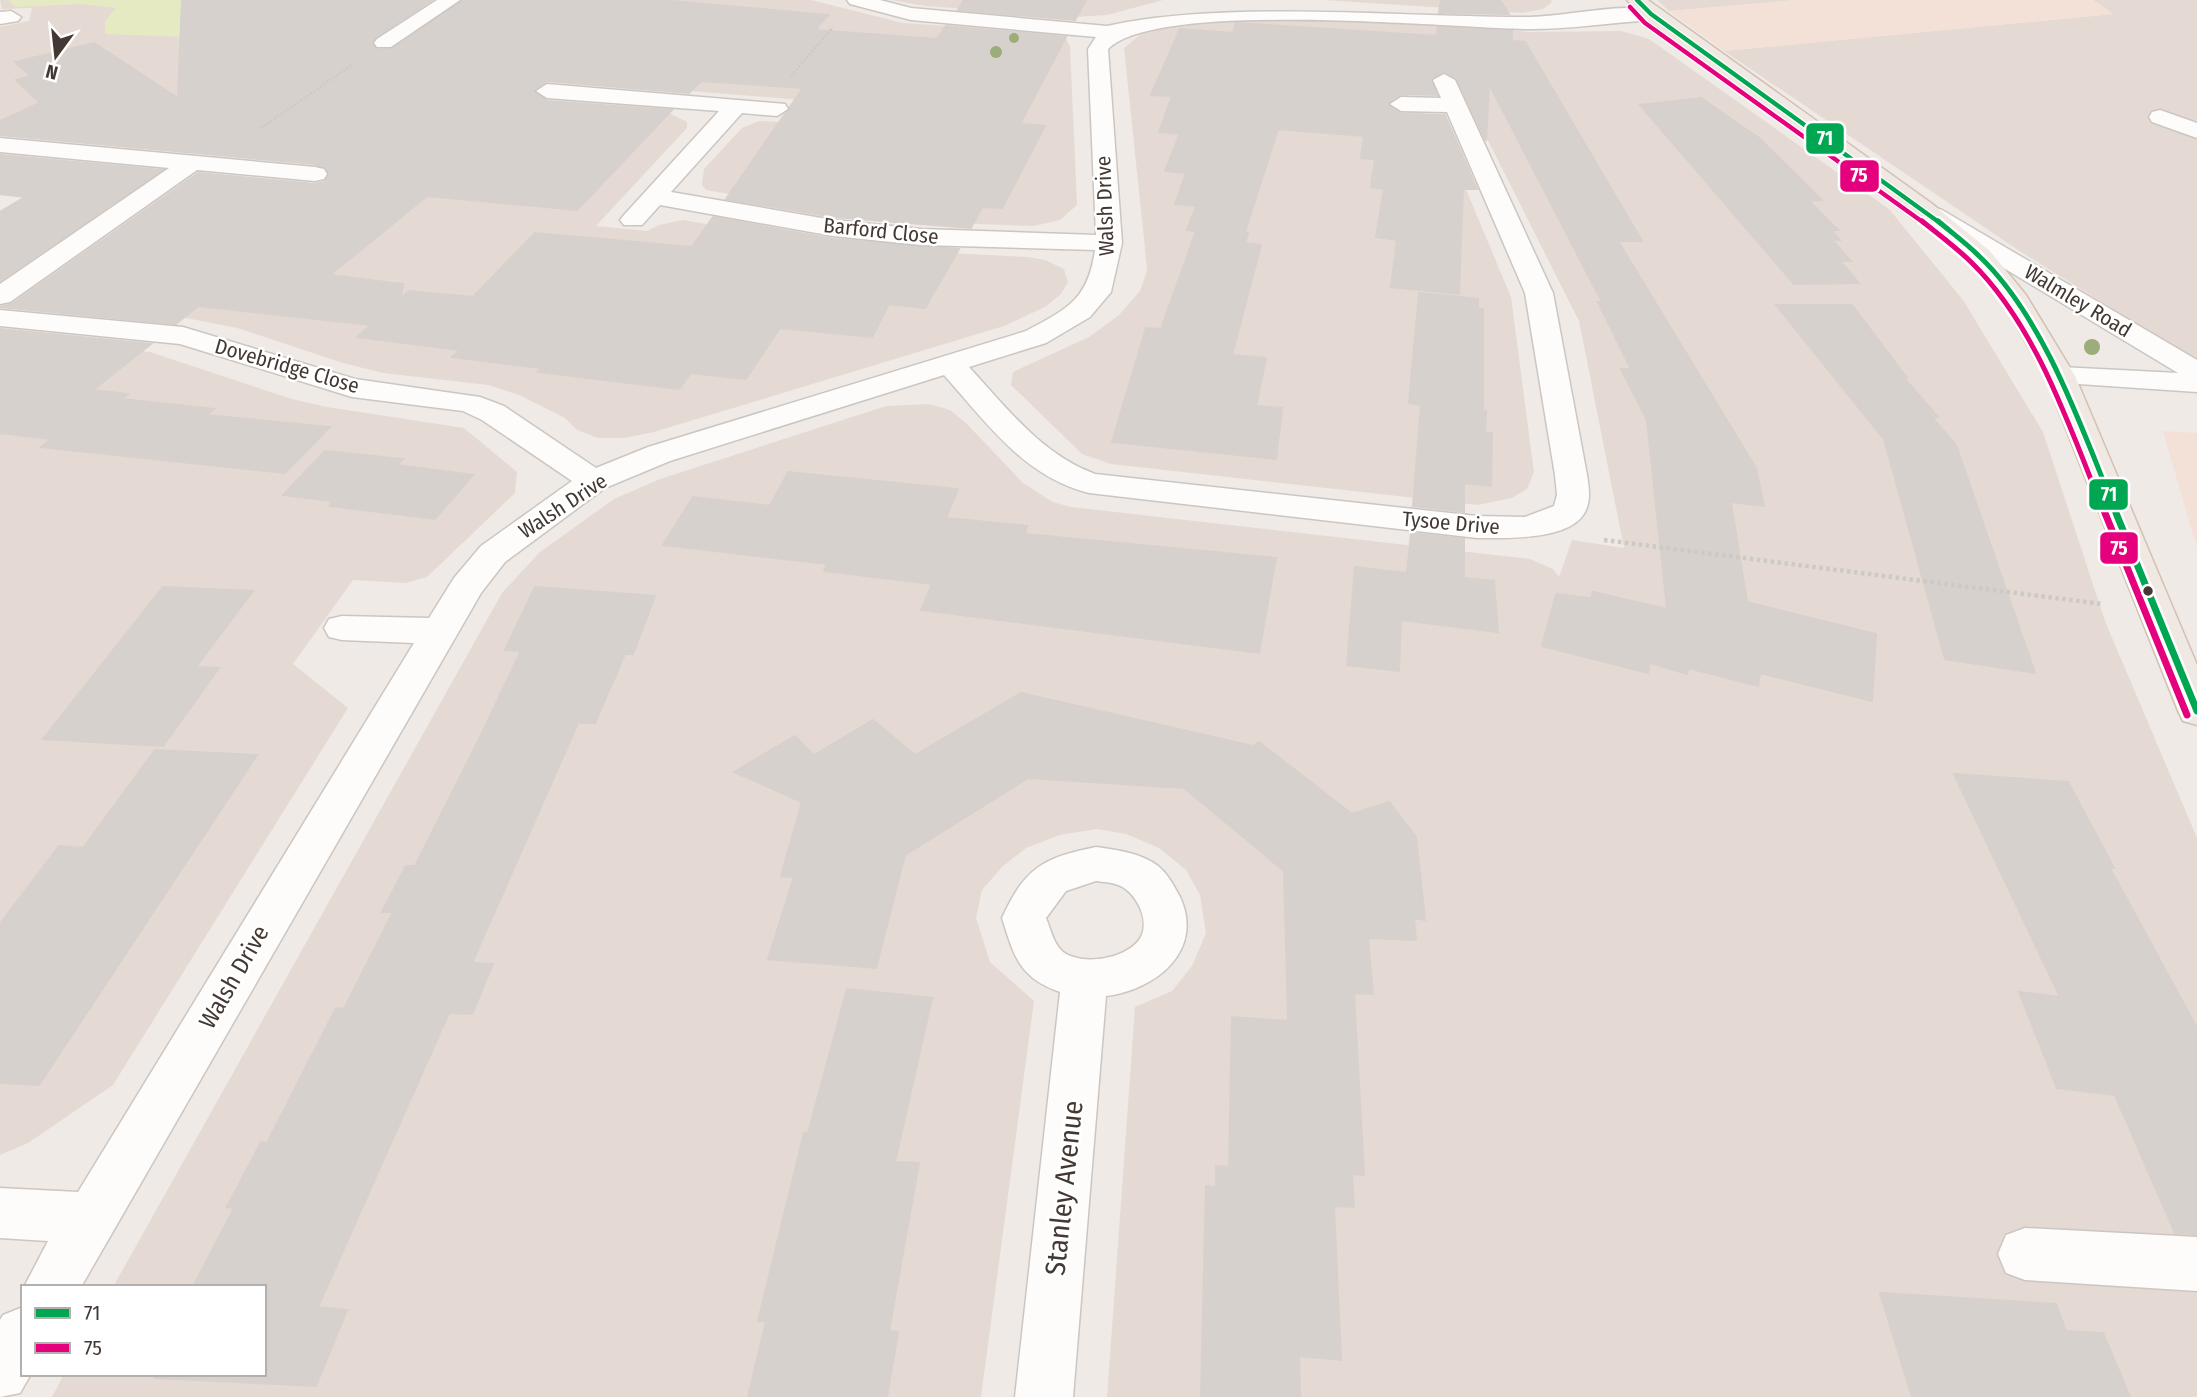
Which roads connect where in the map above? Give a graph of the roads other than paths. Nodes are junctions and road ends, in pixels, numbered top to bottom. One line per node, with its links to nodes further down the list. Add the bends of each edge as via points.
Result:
1 (450, 0): 6 (street)
2 (857, 0): 8 (street, via 911,14)
3 (1271, 2): 5 (street, via 1525,23); 8 (street, via 1177,8)
4 (1644, 7): 5 (street); 20 (main road, Walmley Road)
5 (1588, 9)
6 (405, 28): 7 (street); 9 (street)
7 (439, 30)
8 (1110, 32): 22 (street, Walsh Drive, via 1098,49)
9 (384, 43)
10 (547, 90): 12 (street)
11 (1401, 104): 25 (street, Tysoe Drive, via 1449,92 1539,293 1573,495 1569,511 1553,522 1530,529 1477,527 1088,483 1066,477 1043,461)
12 (736, 106): 13 (street); 19 (street)
13 (770, 109)
14 (2160, 117): 15 (street)
15 (2197, 131)
16 (0, 145): 17 (street)
17 (200, 164): 18 (street); 23 (street)
18 (315, 174)
19 (655, 197): 21 (street); 22 (street, Barford Close, via 833,228 908,236)
20 (1922, 208): 26 (street, Walmley Road); 27 (main road, Walmley Road, via 1981,257 2016,301)
21 (634, 220)
22 (1109, 243): 25 (street, Walsh Drive, via 1107,272 1099,295 1075,316 1036,337)
23 (0, 296)
24 (0, 318): 29 (street, Dovebridge Close, via 183,336 352,388 469,404 493,413)
25 (950, 364): 29 (street, Walsh Drive, via 659,454)
26 (2197, 372)
27 (2060, 376): 28 (street, Walmley Road); 32 (main road)
28 (2197, 383)
29 (593, 481): 31 (street, Walsh Drive, via 493,554)
30 (342, 628): 31 (street)
31 (439, 631): 35 (street, Walsh Drive)
32 (2197, 710)
33 (1084, 979): 41 (street, Stanley Avenue)
34 (0, 1213): 35 (street)
35 (92, 1218): 38 (street, Walsh Drive)
36 (2025, 1254): 37 (street)
37 (2197, 1264)
38 (52, 1285)
39 (21, 1338): 40 (street)
40 (0, 1373)
41 (1044, 1397)

